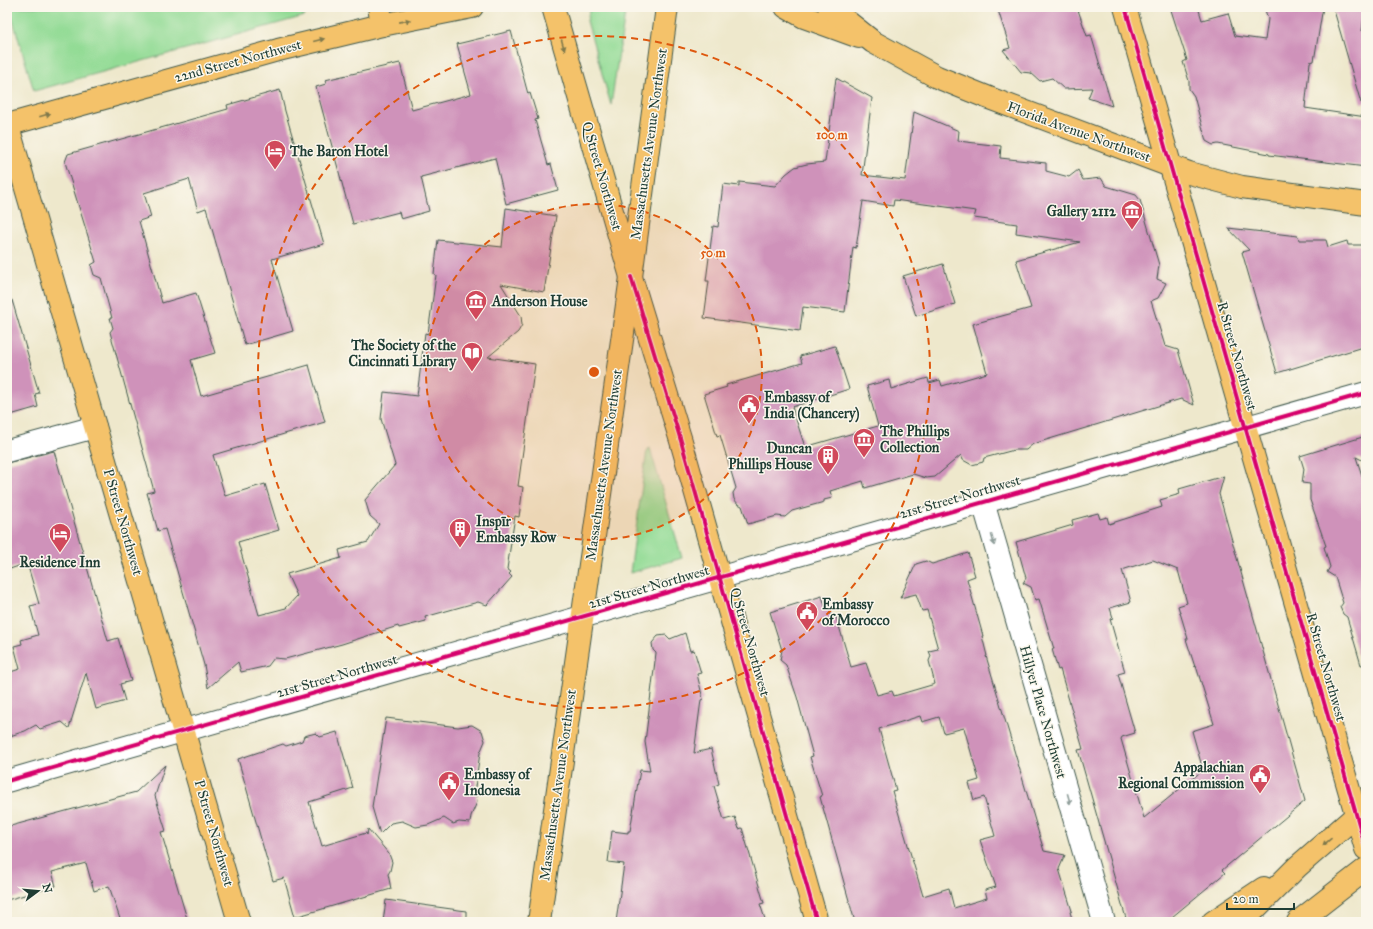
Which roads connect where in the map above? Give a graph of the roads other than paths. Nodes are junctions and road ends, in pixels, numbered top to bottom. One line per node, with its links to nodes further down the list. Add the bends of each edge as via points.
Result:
1 (472, 7): 7 (main road, 22nd Street Northwest, one-way to 1)
2 (553, 7): 12 (main road, Q Street Northwest, one-way to 12)
3 (667, 7): 12 (main road, Massachusetts Avenue Northwest)
4 (786, 7): 8 (main road, Florida Avenue Northwest, via 804,17)
5 (829, 7): 8 (main road, Florida Avenue Northwest)
6 (1125, 7): 10 (main road, R Street Northwest)
7 (380, 16): 9 (main road, 22nd Street Northwest, one-way to 7, via 278,50)
8 (873, 42): 10 (main road, Florida Avenue Northwest, via 963,88)
9 (7, 124): 14 (main road, P Street Northwest)
10 (1171, 166): 11 (main road, Florida Avenue Northwest, via 1224,184); 15 (main road, R Street Northwest)
11 (1366, 204)
12 (631, 278): 18 (main road, Q Street Northwest); 19 (main road, Massachusetts Avenue Northwest)
13 (1366, 393): 15 (street, 21st Street Northwest)
14 (95, 427): 16 (street); 20 (main road, P Street Northwest)
15 (1246, 427): 17 (street, 21st Street Northwest); 22 (main road, R Street Northwest)
16 (7, 451)
17 (983, 502): 18 (street, 21st Street Northwest); 29 (street, Hillyer Place Northwest, one-way to 29)
18 (720, 578): 19 (street, 21st Street Northwest); 28 (main road, Q Street Northwest)
19 (582, 618): 20 (street, 21st Street Northwest); 27 (main road, Massachusetts Avenue Northwest)
20 (184, 731): 21 (street, 21st Street Northwest); 26 (main road, P Street Northwest)
21 (7, 781)
22 (1361, 812): 23 (main road, R Street Northwest); 24 (main road, one-way to 24)
23 (1366, 849)
24 (1297, 867): 30 (main road); 31 (main road)
25 (1366, 869): 32 (main road)
26 (240, 922)
27 (539, 922)
28 (818, 922)
29 (1104, 922)
30 (1213, 922)
31 (1242, 922)
32 (1298, 922)

